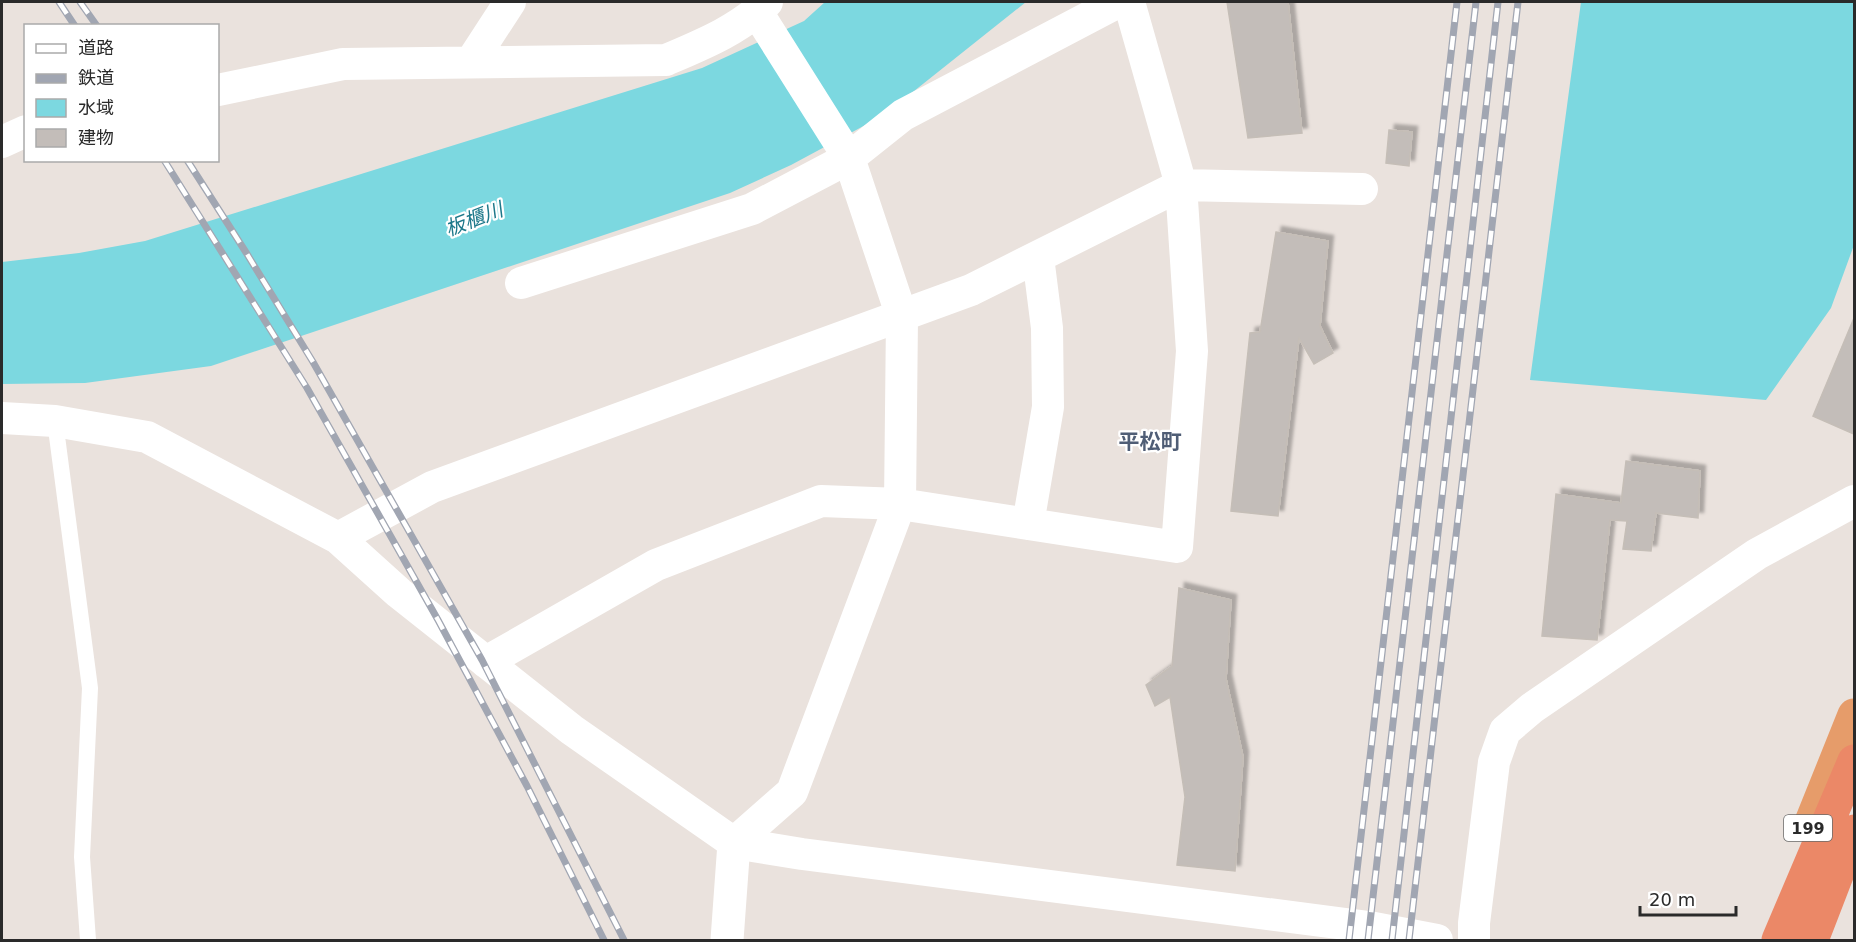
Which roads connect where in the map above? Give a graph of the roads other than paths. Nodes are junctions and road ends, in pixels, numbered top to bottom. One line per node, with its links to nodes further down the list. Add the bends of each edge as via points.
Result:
1 (510, 2): 5 (street)
2 (1118, 2): 9 (street, via 903,115)
3 (1128, 2): 10 (street)
4 (764, 17): 5 (street, via 666,60); 9 (street)
5 (471, 62): 6 (street, via 343,64)
6 (219, 90)
7 (24, 132): 8 (street)
8 (2, 142)
9 (845, 153): 13 (street, via 752,209); 14 (street)
10 (1181, 185): 11 (street); 12 (street); 19 (street, via 1192,351 1177,548)
11 (1362, 189)
12 (1038, 256): 14 (street, via 971,290); 19 (street, via 1047,328 1048,407)
13 (521, 284)
14 (902, 317): 18 (street); 20 (street, via 432,487)
15 (2, 418): 16 (street)
16 (55, 421): 20 (street, via 147,437); 26 (lane, via 90,688 82,856)
17 (1854, 501): 29 (street, via 1757,554 1532,708 1505,731 1494,762)
18 (900, 504): 19 (street); 21 (street, via 821,501 656,565); 25 (street, via 792,792)
19 (1028, 524)
20 (338, 538): 21 (street)
21 (486, 662): 25 (street, via 572,730)
22 (1854, 715): 30 (highway, 199)
23 (1854, 761): 31 (highway)
24 (1854, 831): 32 (highway)
25 (734, 843): 27 (street); 28 (street, via 1369,927)
26 (88, 940)
27 (727, 940)
28 (1437, 940)
29 (1474, 940)
30 (1762, 940)
31 (1778, 940)
32 (1812, 940)

